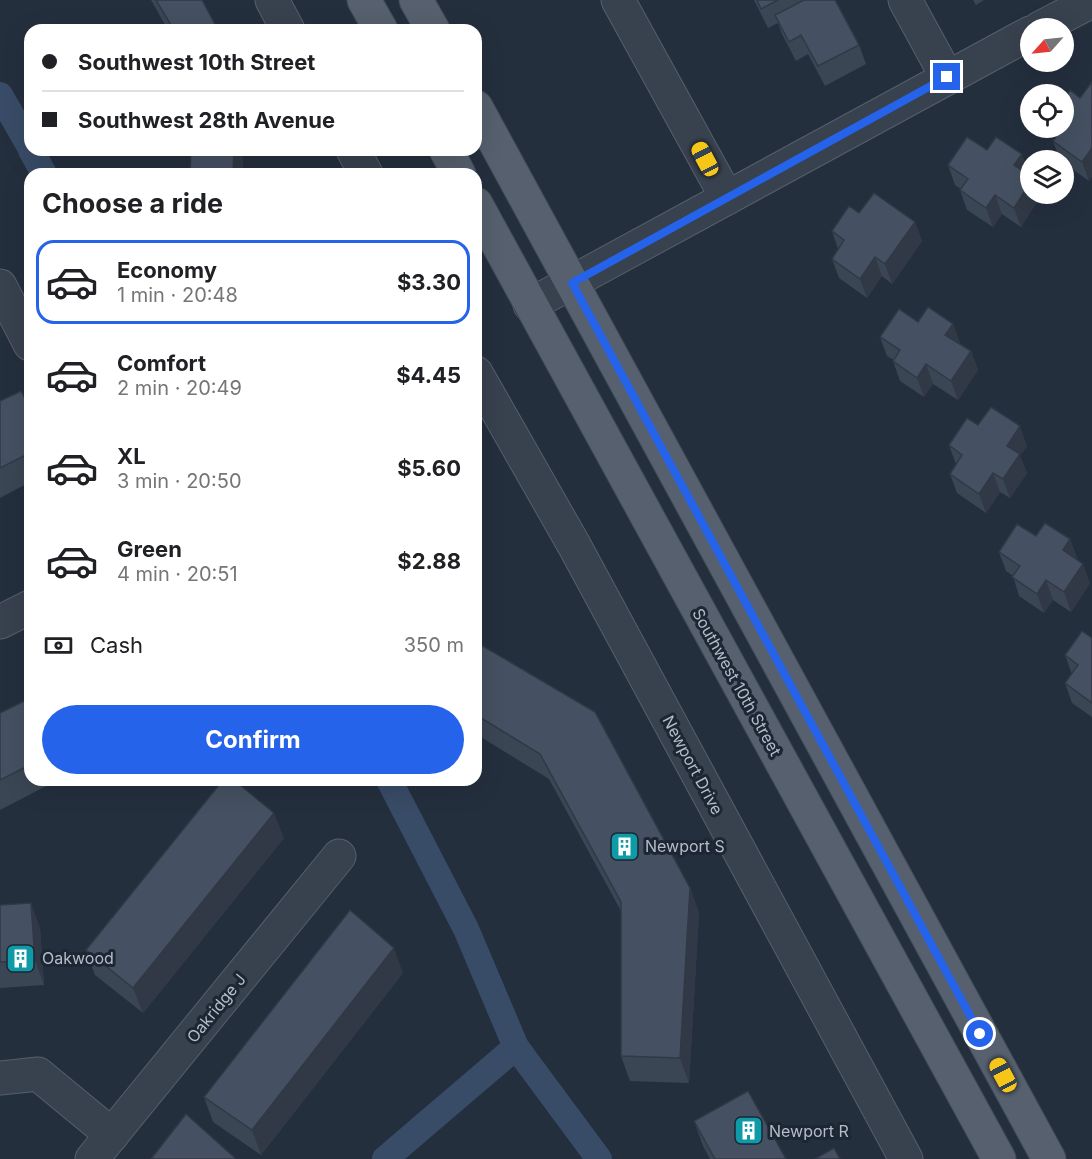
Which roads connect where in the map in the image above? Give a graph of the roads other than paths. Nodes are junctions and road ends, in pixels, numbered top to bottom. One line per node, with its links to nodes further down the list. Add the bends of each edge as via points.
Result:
1 (272, 0): 8 (street)
2 (364, 0): 9 (main road)
3 (417, 0): 10 (main road)
4 (618, 0): 14 (street)
5 (905, 0): 12 (street)
6 (1092, 1): 7 (street)
7 (1059, 18)
8 (285, 24)
9 (378, 24)
10 (430, 24)
11 (1020, 38): 12 (street)
12 (947, 77): 14 (street)
13 (482, 119): 16 (main road)
14 (727, 198): 16 (street)
15 (482, 215): 18 (main road, Southwest 10th Street)
16 (572, 283): 18 (street); 28 (main road)
17 (0, 286): 19 (street)
18 (530, 305): 27 (main road, Southwest 10th Street)
19 (24, 332)
20 (482, 384): 26 (street, Newport Drive, via 574,545)
21 (24, 610): 22 (street)
22 (0, 622)
23 (339, 856): 25 (street, Oakridge J)
24 (0, 1078): 25 (street, via 38,1074)
25 (102, 1147)
26 (906, 1159)
27 (999, 1159)
28 (1049, 1159)

